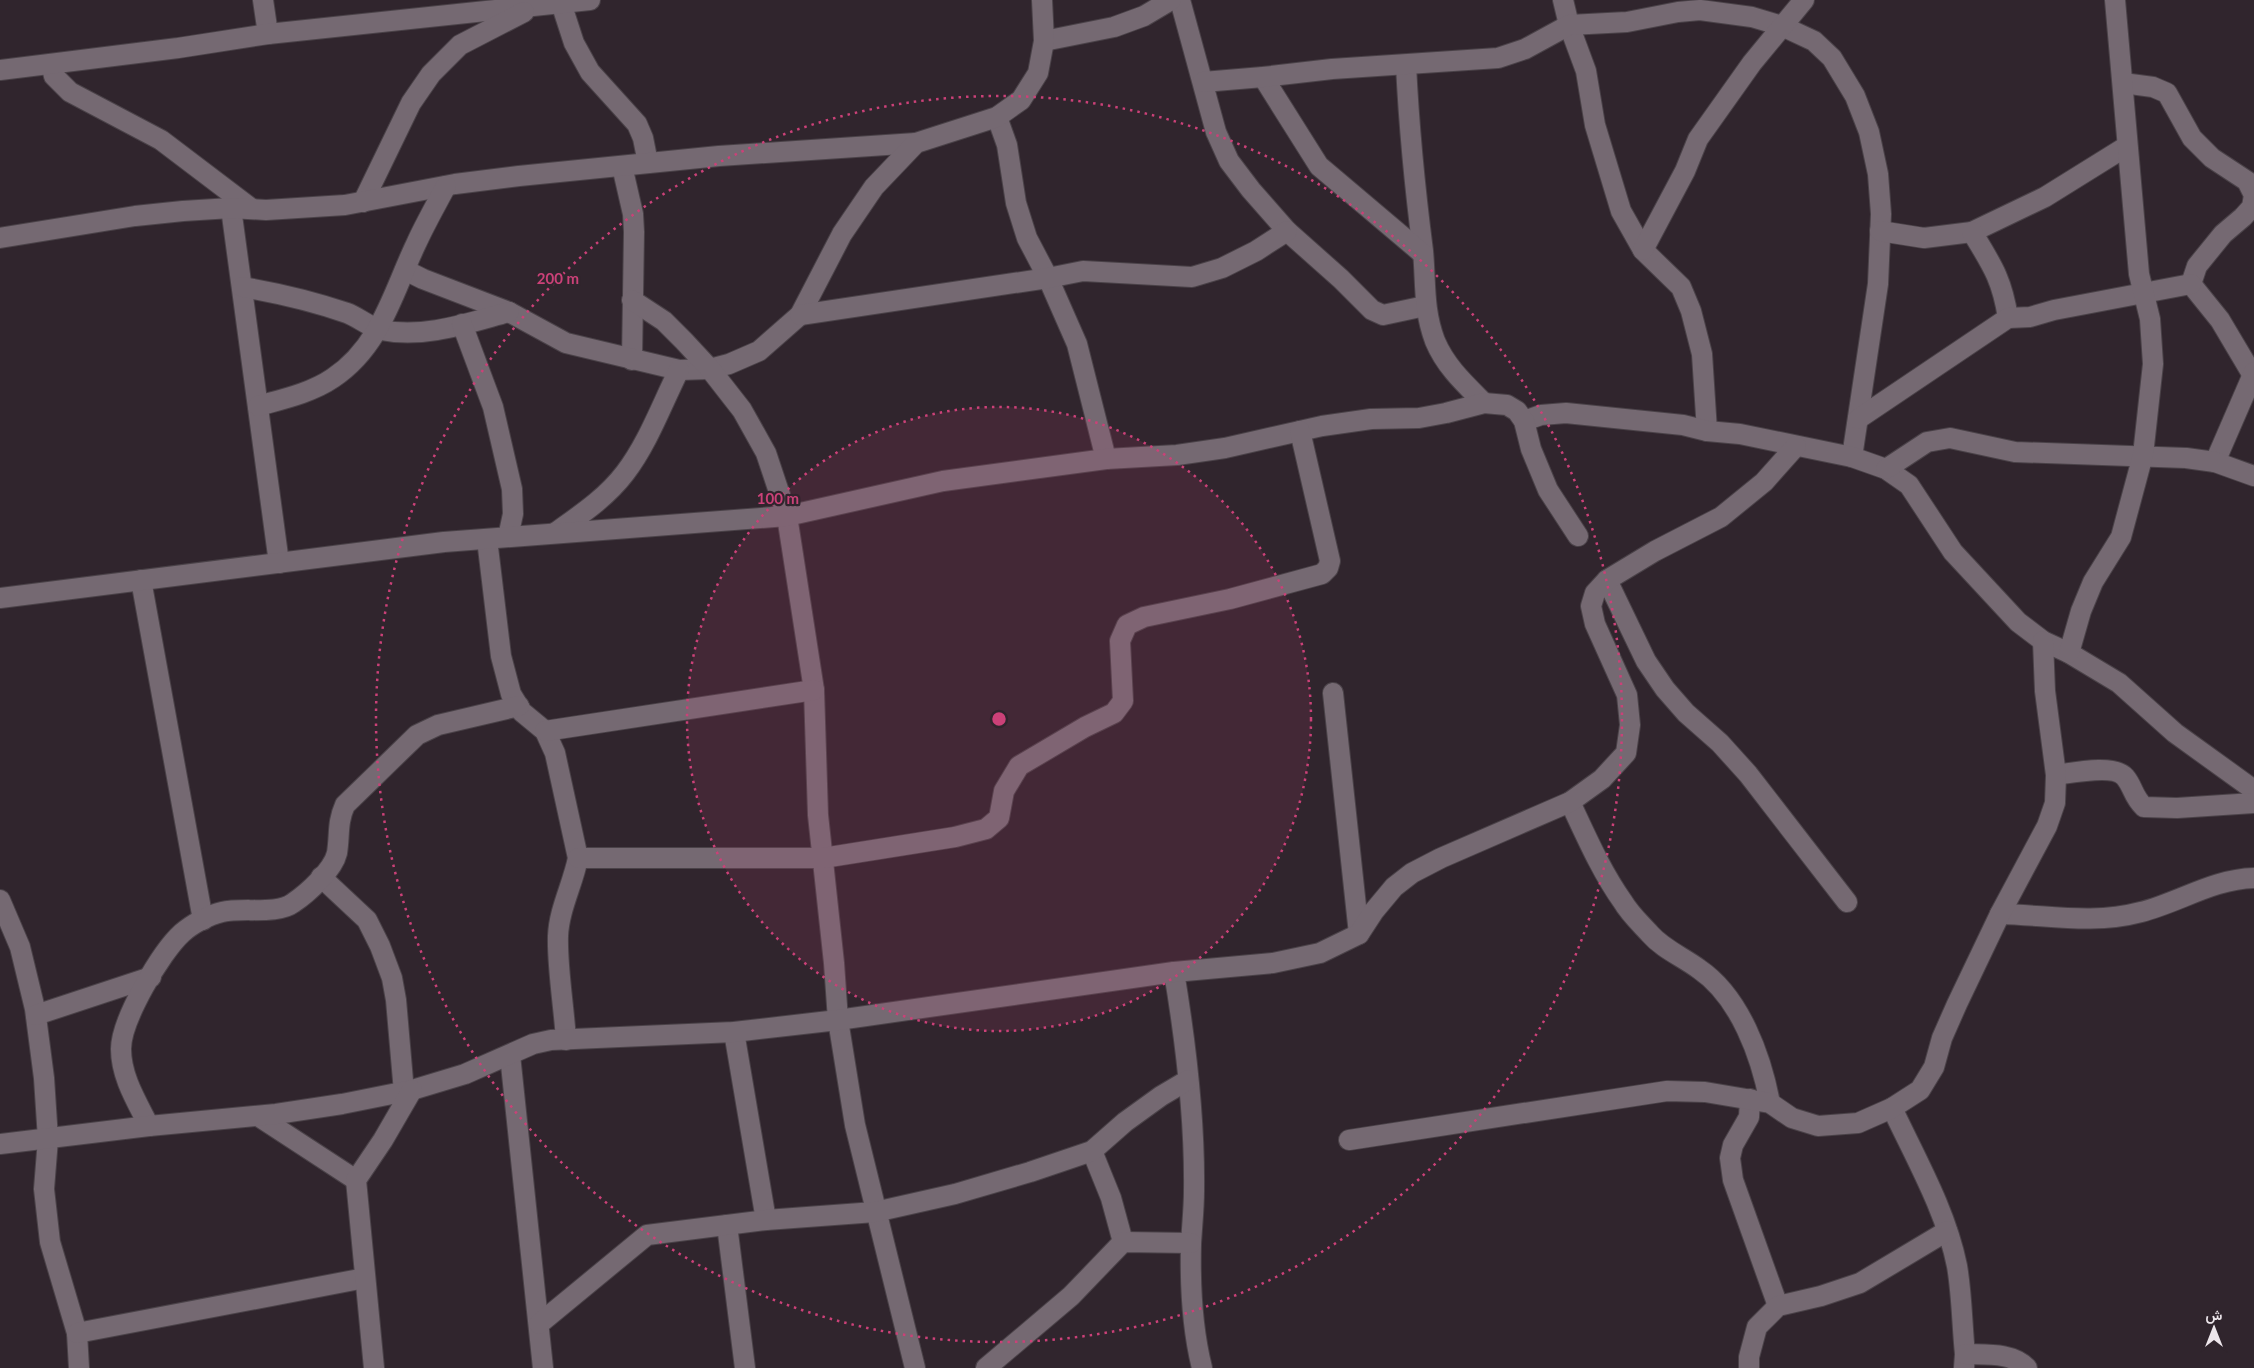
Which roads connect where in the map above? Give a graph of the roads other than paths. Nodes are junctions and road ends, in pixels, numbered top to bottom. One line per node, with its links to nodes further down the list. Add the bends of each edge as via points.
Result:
1 (263, 0): 14 (street)
2 (590, 0): 9 (street)
3 (1042, 0): 15 (street)
4 (1172, 0): 15 (street, via 1144,16 1114,27)
5 (1180, 0): 20 (street)
6 (1563, 0): 12 (street)
7 (1804, 0): 13 (street)
8 (2115, 0): 21 (street)
9 (561, 3): 10 (street); 25 (street, via 574,43 590,72 637,124)
10 (536, 6): 11 (street); 28 (street, via 460,45 430,74 411,103)
11 (429, 9): 14 (street)
12 (1570, 25): 13 (street, via 1627,22 1700,10 1752,17); 17 (street, via 1525,49 1498,58); 35 (street, via 1586,71 1594,125 1621,211)
13 (1782, 26): 32 (street, via 1814,40 1832,58 1855,96 1869,132 1878,174 1882,214); 35 (street, via 1722,102 1698,139 1685,171)
14 (268, 34): 16 (street)
15 (1044, 41): 22 (street, via 1034,80 1021,100)
16 (51, 64): 18 (street); 30 (street, via 54,76 70,92 160,140)
17 (1406, 65): 19 (street); 36 (street)
18 (0, 70)
19 (1263, 77): 20 (street); 36 (street, via 1320,166)
20 (1204, 82): 31 (street, via 1216,132 1229,162)
21 (2123, 83): 24 (street); 39 (street, via 2153,87 2167,93 2192,138 2212,158 2247,181 2254,195 2252,207 2223,234 2197,266)
22 (997, 117): 23 (street); 38 (street, via 1007,145 1016,203 1027,238)
23 (916, 143): 25 (street); 45 (street, via 874,187 842,234)
24 (2127, 146): 33 (street, via 2045,197); 41 (street, via 2139,274)
25 (648, 163): 26 (street)
26 (622, 166): 27 (street); 42 (street, via 633,214)
27 (446, 186): 28 (street); 37 (street)
28 (363, 202): 30 (street)
29 (231, 208): 30 (street); 34 (street, via 135,216); 40 (street)
30 (252, 209)
31 (1287, 231): 38 (street, via 1222,268 1192,277 1083,271); 43 (street, via 1372,310 1382,315)
32 (1880, 231): 33 (street, via 1924,238); 55 (street, via 1878,284)
33 (1972, 232): 46 (street, via 1995,269 2004,292)
34 (0, 238)
35 (1643, 250): 58 (street, via 1681,287 1690,311 1702,354)
36 (1423, 254): 43 (street)
37 (405, 270): 44 (street); 48 (street)
38 (1048, 278): 45 (street); 62 (street, via 1077,344)
39 (2191, 284): 41 (street); 52 (street, via 2220,320)
40 (242, 287): 48 (street, via 294,296 326,306 356,316); 54 (street)
41 (2144, 294): 46 (street, via 2030,317); 60 (street, via 2150,319 2153,364)
42 (632, 300): 49 (street); 50 (street, via 664,321)
43 (1425, 306): 53 (street, via 1436,341 1451,370)
44 (509, 312): 47 (street); 49 (street, via 566,344)
45 (800, 314): 50 (street, via 759,351)
46 (2008, 318): 55 (street)
47 (462, 324): 48 (street, via 421,332); 69 (street, via 493,406 512,489 513,514)
48 (379, 330): 54 (street, via 333,379 300,394)
49 (632, 360): 51 (street)
50 (710, 369): 51 (street); 66 (street, via 742,410 766,453)
51 (679, 370): 67 (street, via 625,472 591,508)
52 (2253, 373): 63 (street)
53 (1484, 403): 56 (street, via 1507,405); 57 (street, via 1418,418 1371,419)
54 (258, 406): 71 (street)
55 (1858, 419): 61 (street)
56 (1524, 421): 58 (street, via 1566,413 1635,419); 68 (street, via 1531,449 1548,490)
57 (1300, 431): 62 (street, via 1177,455); 86 (street, via 1330,561 1322,574 1144,617 1127,625 1120,640 1123,701 1114,713 1019,766 1004,791 999,818 986,829)
58 (1707, 431): 59 (street, via 1740,434)
59 (1796, 446): 61 (street); 73 (street, via 1764,482 1721,517)
60 (2143, 456): 63 (street); 64 (street, via 2016,452 1950,438 1927,442); 76 (street, via 2121,537 2093,582)
61 (1852, 457): 64 (street)
62 (1106, 459): 66 (street, via 943,481)
63 (2214, 462): 65 (street)
64 (1886, 468): 75 (street, via 1909,485 1953,552 2018,622)
65 (2254, 476)
66 (787, 516): 67 (street); 77 (street)
67 (553, 534): 69 (street)
68 (1578, 536)
69 (508, 538): 70 (street)
70 (487, 539): 71 (street); 79 (street, via 501,656 511,694)
71 (279, 563): 72 (street)
72 (141, 580): 74 (street); 92 (street)
73 (1607, 580): 83 (street, via 1594,593 1591,606 1595,624 1627,695 1630,725 1626,753 1602,779); 90 (street, via 1646,661 1665,690 1748,774)
74 (0, 598)
75 (2043, 641): 76 (street); 81 (street, via 2045,691)
76 (2069, 653): 82 (street, via 2118,683 2175,733)
77 (814, 690): 80 (street); 86 (street, via 818,815)
78 (1333, 692): 93 (street)
79 (519, 706): 80 (street); 87 (street, via 438,725 417,735 345,804 339,819 336,855 329,871)
80 (545, 731): 85 (street, via 555,753)
81 (2056, 775): 84 (street, via 2114,770 2125,777 2144,807); 91 (street, via 2056,803 2047,826)
82 (2254, 790)
83 (1570, 802): 93 (street, via 1412,873 1394,887); 104 (street, via 1623,903 1652,936 1673,954 1700,969 1726,992 1762,1068)
84 (2254, 803)
85 (578, 858): 86 (street); 99 (street, via 561,914 558,936)
86 (823, 858): 97 (street)
87 (321, 877): 92 (street, via 292,904 276,909 222,912); 102 (street, via 367,920 380,946 392,978)
88 (2254, 878): 91 (street, via 2218,883 2141,912 2111,918 2092,920)
89 (0, 900): 96 (street, via 20,947)
90 (1847, 902)
91 (2000, 914): 105 (street, via 1942,1038 1934,1067 1920,1090)
92 (203, 920): 95 (street, via 182,933)
93 (1359, 934): 94 (street, via 1320,953 1273,963)
94 (1174, 972): 97 (street); 101 (street)
95 (151, 976): 96 (street); 107 (street, via 130,1014 121,1048 126,1080)
96 (36, 1015): 108 (street)
97 (838, 1020): 98 (street); 113 (street, via 855,1125)
98 (734, 1032): 99 (street); 114 (street)
99 (566, 1040): 100 (street, via 533,1044)
100 (510, 1056): 102 (street); 121 (street)
101 (1188, 1080): 111 (street, via 1125,1122); 118 (street, via 1194,1191)
102 (408, 1091): 106 (street); 112 (street, via 383,1140)
103 (1750, 1099): 104 (street); 109 (street, via 1705,1092 1667,1091); 120 (street, via 1749,1118 1733,1145 1730,1158 1733,1180)
104 (1770, 1103): 105 (street, via 1792,1118 1818,1126 1858,1123)
105 (1892, 1108): 116 (street)
106 (258, 1116): 107 (street); 112 (street)
107 (149, 1126): 108 (street)
108 (48, 1138): 110 (street); 122 (street, via 44,1189 50,1242)
109 (1349, 1140)
110 (0, 1144)
111 (1092, 1151): 113 (street, via 955,1194); 117 (street, via 1111,1198)
112 (356, 1180): 119 (street)
113 (876, 1212): 114 (street); 128 (street)
114 (766, 1220): 115 (street)
115 (727, 1225): 121 (street, via 647,1235); 127 (street)
116 (1947, 1231): 120 (street, via 1860,1282); 123 (street, via 1957,1267)
117 (1123, 1242): 118 (street); 129 (street, via 1071,1296)
118 (1191, 1243): 130 (street, via 1192,1298)
119 (365, 1278): 122 (street); 125 (street)
120 (1778, 1306): 131 (street, via 1757,1327)
121 (539, 1324): 126 (street)
122 (77, 1333): 124 (street)
123 (1964, 1361): 132 (street, via 1996,1355 2020,1361)
124 (79, 1368)
125 (374, 1368)
126 (543, 1368)
127 (744, 1368)
128 (915, 1368)
129 (986, 1368)
130 (1202, 1368)
131 (1749, 1368)
132 (2027, 1368)

